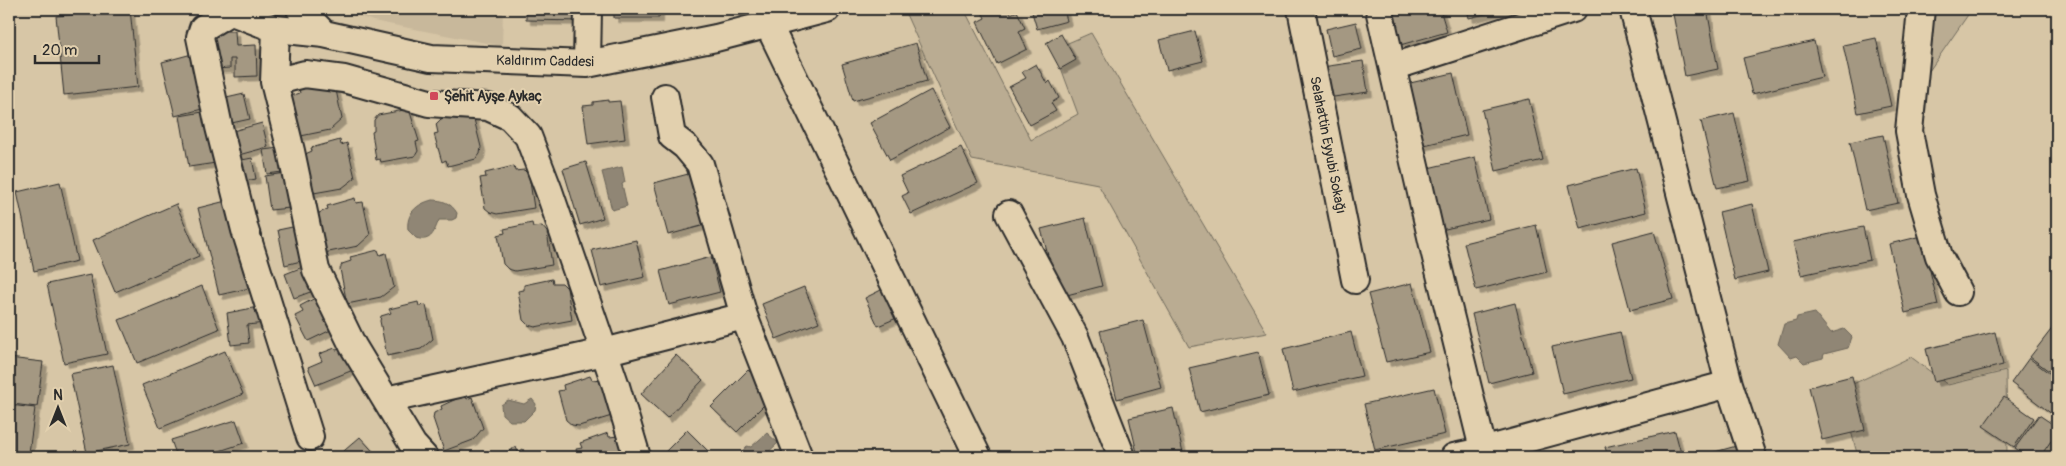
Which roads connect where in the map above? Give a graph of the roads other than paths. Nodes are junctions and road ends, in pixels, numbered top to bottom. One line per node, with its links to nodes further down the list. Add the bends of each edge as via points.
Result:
1 (300, 9): 11 (street)
2 (588, 9): 12 (street)
3 (827, 9): 10 (street, Kaldırım Caddesi)
4 (1301, 9): 17 (street, Selahattin Eyyubi Sokağı)
5 (1379, 9): 13 (street)
6 (1573, 9): 13 (street)
7 (1633, 9): 21 (street)
8 (1921, 9): 18 (street, via 1909,131 1921,196 1939,256)
9 (245, 14): 11 (street, Kaldırım Caddesi); 14 (street); 23 (street, via 203,28 200,37 245,230)
10 (769, 26): 12 (street, Kaldırım Caddesi); 28 (street)
11 (324, 34): 12 (street, Kaldırım Caddesi, via 431,58)
12 (587, 64)
13 (1393, 67): 24 (street)
14 (274, 82): 20 (street, via 305,74 344,79 429,103 488,107 510,117 528,136); 22 (street, via 316,270 353,346)
15 (664, 97): 19 (street, via 672,136 700,164)
16 (1009, 214): 29 (street, via 1075,336)
17 (1355, 280)
18 (1958, 292)
19 (744, 316): 20 (street); 27 (street)
20 (604, 352): 22 (street); 26 (street)
21 (1729, 384): 24 (street); 31 (street)
22 (386, 400): 25 (street)
23 (310, 437)
24 (1484, 454): 30 (street)
25 (424, 457)
26 (637, 457)
27 (799, 457)
28 (978, 457)
29 (1122, 457)
30 (1454, 457)
31 (1753, 457)

